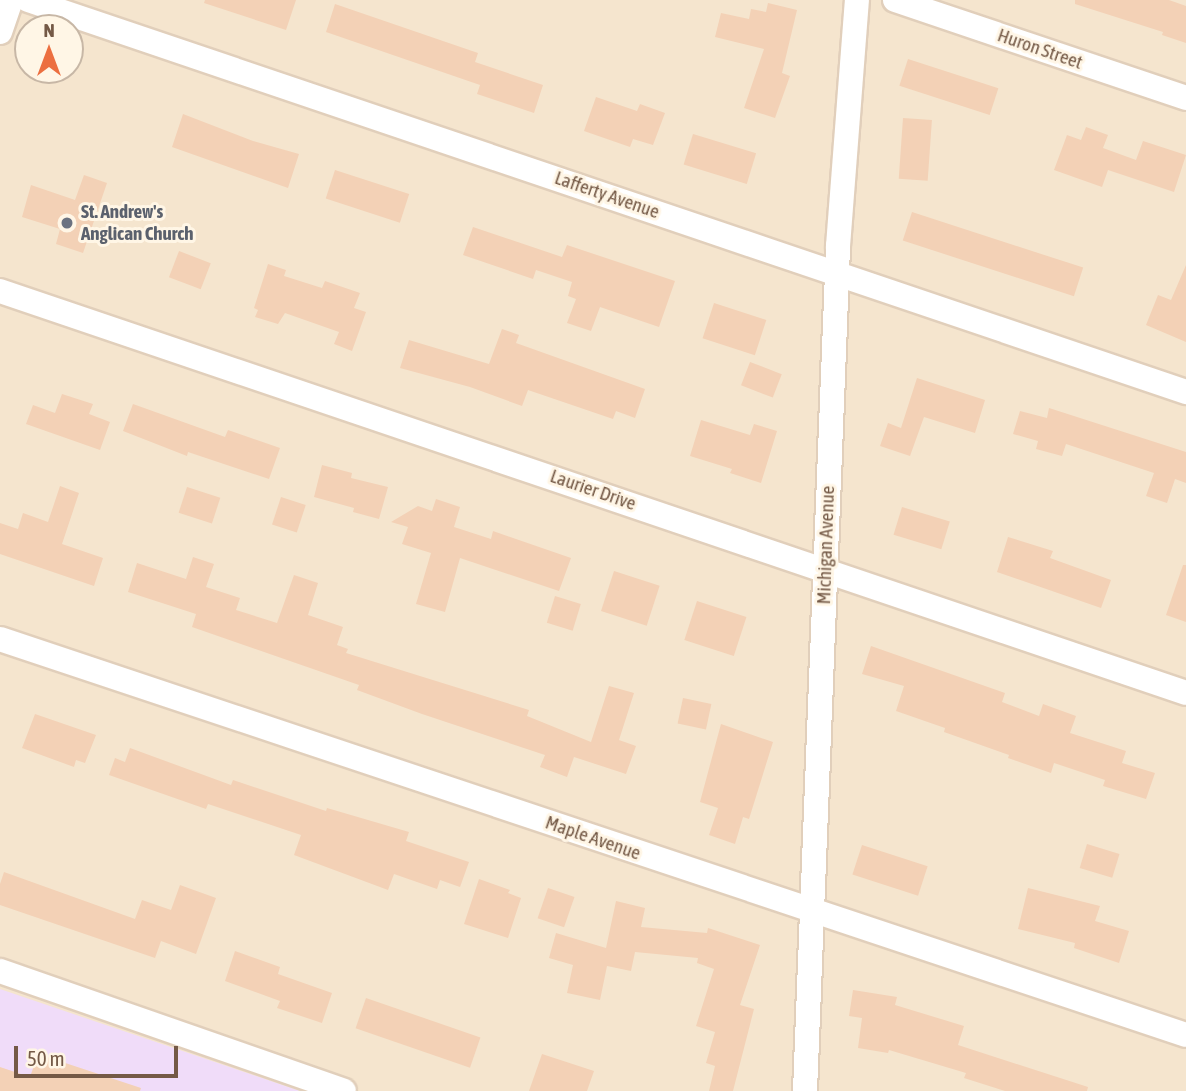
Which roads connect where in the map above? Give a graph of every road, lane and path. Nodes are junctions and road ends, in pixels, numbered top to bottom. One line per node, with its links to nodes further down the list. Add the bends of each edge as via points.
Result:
1 (11, 0): 5 (street)
2 (28, 0): 7 (street, Lafferty Avenue)
3 (857, 0): 7 (street, Michigan Avenue)
4 (895, 0): 6 (street, Huron Street)
5 (0, 32)
6 (1186, 98)
7 (837, 273): 9 (street, Lafferty Avenue); 10 (street, Michigan Avenue)
8 (0, 291): 10 (street, Laurier Drive)
9 (1186, 392)
10 (825, 569): 12 (street, Laurier Drive); 13 (street, Michigan Avenue)
11 (0, 639): 13 (street, Maple Avenue)
12 (1186, 693)
13 (813, 913): 15 (street, Maple Avenue); 17 (street, Michigan Avenue)
14 (0, 971): 16 (street)
15 (1186, 1035)
16 (344, 1091)
17 (804, 1091)

